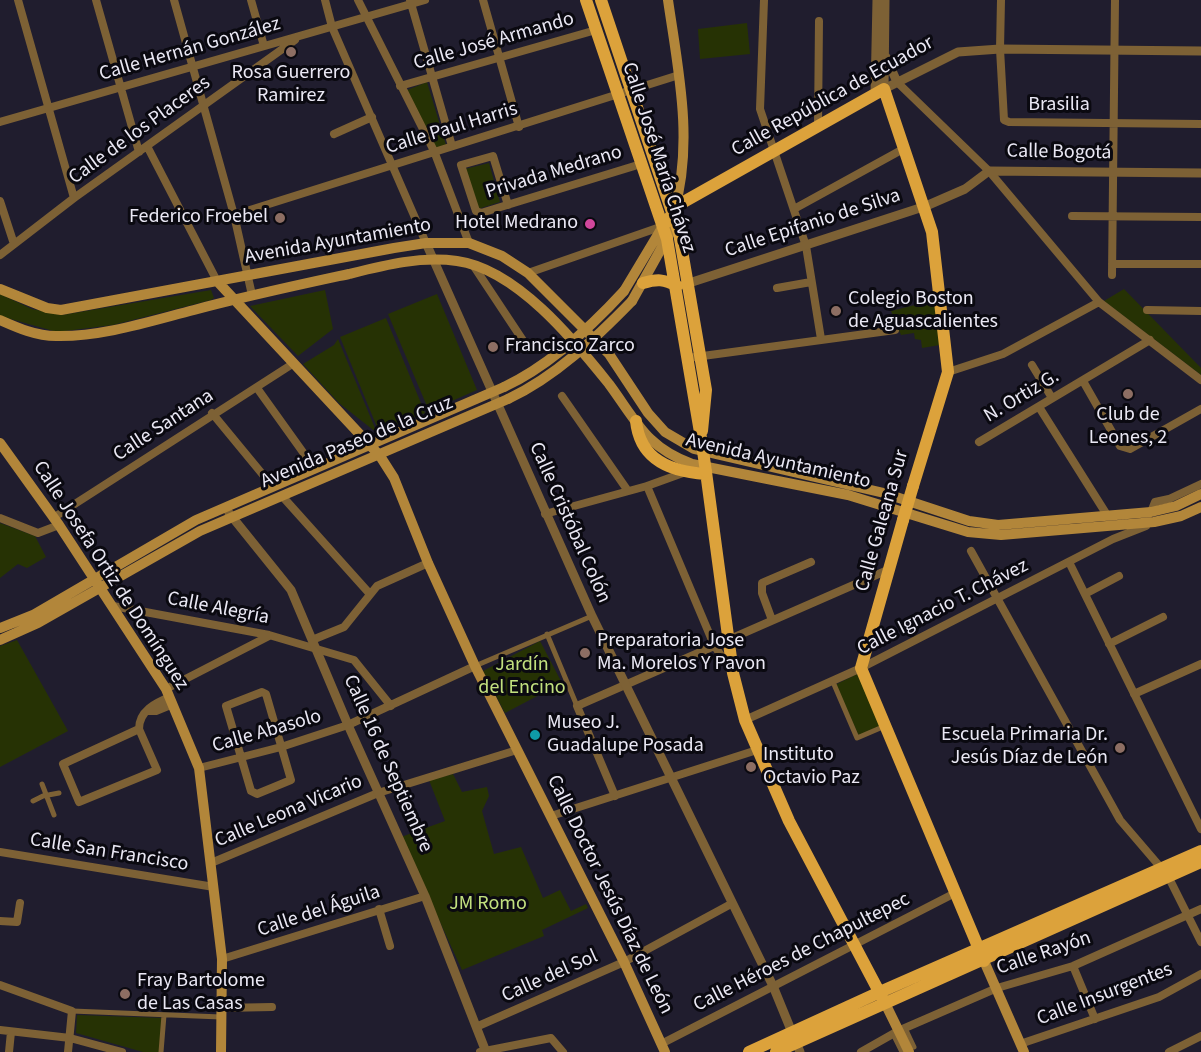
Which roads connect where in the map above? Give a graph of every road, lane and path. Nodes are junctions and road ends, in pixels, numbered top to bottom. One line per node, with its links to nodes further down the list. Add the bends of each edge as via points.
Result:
1 (18, 0): 39 (street)
2 (96, 0): 34 (street)
3 (174, 0): 29 (street)
4 (251, 0): 23 (street)
5 (325, 0): 20 (street, Calle Cristóbal Colón)
6 (358, 0): 18 (street)
7 (425, 0): 17 (street, Calle Hernán González)
8 (483, 0): 28 (street)
9 (586, 0): 21 (main road, Calle José María Chávez)
10 (602, 0): 35 (main road, Calle José María Chávez)
11 (668, 0): 30 (main road)
12 (764, 0): 51 (street, via 760,109)
13 (877, 0): 36 (street)
14 (885, 0): 27 (street)
15 (1002, 0): 24 (street)
16 (1115, 0): 25 (street)
17 (411, 2): 18 (street, Calle Hernán González); 31 (street)
18 (367, 17): 20 (street, Calle Hernán González); 33 (street)
19 (819, 21): 44 (street)
20 (332, 27): 22 (street, Calle Hernán González); 40 (street, Calle Cristóbal Colón)
21 (596, 30): 28 (street, Calle José Armando); 37 (main road, Calle José María Chávez)
22 (302, 35): 23 (street, Calle Hernán González); 38 (street, Calle de los Placeres)
23 (264, 46): 29 (street, Calle Hernán González)
24 (1000, 49): 25 (street, Calle República de Ecuador); 32 (street, Calle República de Ecuador, via 958,52); 42 (street, Brasilia, via 1004,120)
25 (1115, 50): 26 (street, Calle República de Ecuador); 42 (street)
26 (1201, 51)
27 (885, 54): 32 (street); 36 (street)
28 (499, 58): 31 (street, Calle José Armando); 45 (street)
29 (193, 66): 34 (street, Calle Hernán González); 38 (street)
30 (679, 75): 35 (street, Calle Paul Harris); 64 (main road, via 683,156)
31 (432, 77): 33 (street, Calle José Armando); 48 (street)
32 (897, 82): 36 (street, Calle República de Ecuador); 55 (street)
33 (400, 86): 50 (street)
34 (121, 87): 39 (street, Calle Hernán González); 52 (street)
35 (632, 90): 37 (street, Calle Paul Harris); 64 (main road, Calle José María Chávez)
36 (880, 92): 44 (main road, Calle República de Ecuador); 49 (main road, Calle Galeana Sur)
37 (618, 94): 45 (street, Calle Paul Harris); 53 (main road, Calle José María Chávez)
38 (204, 105): 47 (street, Calle de los Placeres); 63 (street)
39 (49, 108): 41 (street, Calle Hernán González); 58 (street)
40 (372, 117): 46 (street); 54 (street, Calle Cristóbal Colón)
41 (0, 122)
42 (1113, 123): 43 (street); 56 (street)
43 (1201, 124)
44 (818, 126): 51 (main road, Calle República de Ecuador)
45 (519, 127): 48 (street, Calle Paul Harris)
46 (334, 134)
47 (147, 146): 52 (street, Calle de los Placeres); 82 (street, Calle Doctor Jesús Díaz de León)
48 (452, 146): 50 (street, Calle Paul Harris)
49 (905, 148): 61 (main road, Calle Galeana Sur); 62 (street)
50 (434, 151): 54 (street, Calle Paul Harris); 71 (street)
51 (775, 151): 62 (street); 64 (main road, Calle República de Ecuador)
52 (140, 152): 58 (street, Calle de los Placeres)
53 (641, 164): 60 (street, Privada Medrano); 68 (main road, Calle José María Chávez)
54 (392, 165): 63 (street, Calle Paul Harris); 70 (street, Calle Cristóbal Colón)
55 (989, 171): 56 (street, Calle Bogotá); 61 (street, Calle Bogotá, via 965,189); 91 (street)
56 (1114, 172): 57 (street, Calle Bogotá); 66 (street)
57 (1201, 173)
58 (74, 198): 72 (street, Calle de los Placeres)
59 (0, 201): 72 (street)
60 (508, 205): 60 (street, Privada Medrano, via 478,213 461,165 490,156 495,159)
61 (926, 206): 73 (street, Calle Epifanio de Silva); 103 (main road, Calle Galeana Sur)
62 (794, 209): 73 (street)
63 (234, 215): 80 (street)
64 (675, 216): 68 (main road, Avenida Paseo de la Cruz); 69 (main road, Avenida Paseo de la Cruz); 85 (main road, Calle José María Chávez)
65 (1072, 216): 66 (street)
66 (1113, 217): 67 (street); 77 (street)
67 (1201, 217)
68 (663, 226): 69 (main road, Calle José María Chávez); 79 (street); 107 (main road, Avenida Paseo de la Cruz, bridge, via 624,291 605,311 529,376)
69 (667, 239): 84 (main road, Avenida Paseo de la Cruz); 86 (main road, Calle José María Chávez)
70 (426, 243): 71 (main road, Avenida Ayuntamiento); 75 (street, Calle Cristóbal Colón); 80 (main road, Avenida Ayuntamiento)
71 (469, 243): 79 (main road, Avenida Ayuntamiento, via 502,256)
72 (14, 244): 74 (street, Calle de los Placeres)
73 (806, 246): 83 (street); 85 (street, Calle Epifanio de Silva)
74 (0, 255)
75 (433, 259): 76 (main road, Avenida Ayuntamiento); 89 (main road, Avenida Ayuntamiento, via 403,261); 107 (street, Calle Cristóbal Colón)
76 (472, 264): 98 (street); 114 (main road, Avenida Ayuntamiento, via 499,275 535,301)
77 (1112, 264): 78 (street); 81 (street)
78 (1201, 264)
79 (528, 273): 132 (main road, Avenida Ayuntamiento, via 609,354 665,432 694,449 884,493 969,521 998,525)
80 (250, 275): 82 (main road, Avenida Ayuntamiento); 89 (street)
81 (1112, 275)
82 (217, 281): 88 (main road, Avenida Ayuntamiento, via 61,310); 90 (main road, Calle Doctor Jesús Díaz de León)
83 (812, 282): 87 (street); 96 (street)
84 (643, 283): 86 (main road, via 656,279); 110 (main road, Avenida Paseo de la Cruz, bridge, via 612,321 535,387)
85 (690, 284): 86 (street, Calle Epifanio de Silva); 99 (main road, Calle José María Chávez)
86 (677, 286): 100 (main road, Calle José María Chávez)
87 (777, 288)
88 (0, 289)
89 (252, 295): 90 (main road, Avenida Ayuntamiento)
90 (234, 299): 94 (main road, Avenida Ayuntamiento, via 121,328 58,336 39,335); 101 (main road, Calle Doctor Jesús Díaz de León)
91 (1100, 302): 97 (street); 103 (street, via 1003,354)
92 (1147, 310): 93 (street)
93 (1201, 311)
94 (0, 320)
95 (895, 330): 96 (street)
96 (821, 339): 99 (street)
97 (1150, 340): 104 (street); 105 (street, N. Ortiz G.)
98 (528, 348)
99 (701, 356): 100 (street); 115 (main road, Calle José María Chávez, via 706,390)
100 (688, 358): 115 (main road, Calle José María Chávez)
101 (294, 363): 106 (street, Calle Santana); 118 (main road, Calle Doctor Jesús Díaz de León)
102 (1032, 365): 109 (street)
103 (948, 372): 140 (main road, Calle Galeana Sur, bridge)
104 (1201, 380)
105 (1083, 381): 109 (street, N. Ortiz G.); 112 (street, N. Ortiz G., via 1125,449)
106 (257, 388): 113 (street, Calle Santana); 120 (street)
107 (491, 393): 110 (street, Calle Cristóbal Colón); 118 (main road, Avenida Paseo de la Cruz)
108 (562, 396): 126 (street)
109 (1052, 398): 111 (street, N. Ortiz G.)
110 (496, 405): 119 (main road, Avenida Paseo de la Cruz); 131 (street, Calle Cristóbal Colón)
111 (1039, 407): 116 (street, N. Ortiz G.); 132 (street)
112 (1201, 409)
113 (212, 413): 125 (street); 135 (street, Calle Santana)
114 (636, 422): 121 (main road, via 638,437 646,450 660,463); 133 (main road, Avenida Ayuntamiento, via 654,445 692,464 848,495 969,532 1001,535)
115 (701, 441): 122 (main road, Calle José María Chávez, bridge)
116 (979, 442)
117 (0, 443): 135 (main road, Calle Josefa Ortiz de Domínguez)
118 (370, 445): 119 (main road, Calle Doctor Jesús Díaz de León); 120 (main road, Avenida Paseo de la Cruz)
119 (380, 456): 128 (main road, Avenida Paseo de la Cruz); 139 (main road, Calle Doctor Jesús Díaz de León, via 394,478)
120 (315, 469): 125 (main road, Avenida Paseo de la Cruz)
121 (683, 473): 122 (main road); 124 (street)
122 (706, 473): 153 (main road, Calle José María Chávez)
123 (1201, 484): 133 (street, Calle Ignacio T. Chávez, via 1155,502)
124 (647, 486): 126 (street); 157 (street)
125 (273, 487): 130 (main road, Avenida Paseo de la Cruz)
126 (628, 491): 131 (street)
127 (1201, 494): 133 (main road, Avenida Ayuntamiento)
128 (282, 496): 130 (main road, Avenida Paseo de la Cruz); 143 (street)
129 (1201, 507): 133 (main road, Avenida Ayuntamiento, via 1181,516)
130 (228, 513): 142 (main road, Avenida Paseo de la Cruz, via 196,520); 155 (street, Calle 16 de Septiembre, via 291,590)
131 (545, 514): 147 (street, Calle Cristóbal Colón)
132 (1107, 515): 133 (main road, Avenida Ayuntamiento)
133 (1152, 517): 138 (street, Calle Ignacio T. Chávez)
134 (0, 518): 135 (street, via 38,533)
135 (56, 521): 142 (main road, Calle Josefa Ortiz de Domínguez)
136 (971, 551): 145 (street)
137 (811, 562): 149 (street, via 762,583)
138 (1069, 562): 144 (street); 145 (street, Calle Ignacio T. Chávez)
139 (428, 563): 143 (street); 159 (main road, Calle Doctor Jesús Díaz de León)
140 (890, 569): 149 (street); 160 (main road, Calle Galeana Sur)
141 (1119, 576): 144 (street)
142 (97, 583): 146 (main road, Calle Josefa Ortiz de Domínguez); 150 (main road, Avenida Paseo de la Cruz); 154 (main road, Avenida Paseo de la Cruz, via 38,623)
143 (369, 593): 155 (street, via 359,612 344,627)
144 (1085, 594): 156 (street)
145 (998, 600): 160 (street, Calle Ignacio T. Chávez); 191 (street, via 1120,820)
146 (113, 606): 152 (street, Calle Alegría); 165 (main road, Calle Josefa Ortiz de Domínguez)
147 (592, 616): 151 (street); 163 (street, Calle Cristóbal Colón)
148 (1163, 617): 156 (street)
149 (772, 620): 153 (street)
150 (0, 628)
151 (547, 634): 159 (street); 167 (street)
152 (270, 635): 155 (street, Calle Alegría); 165 (street)
153 (729, 639): 157 (street); 161 (main road, Calle José María Chávez)
154 (0, 640)
155 (314, 644): 166 (street, Calle Alegría, via 354,660); 169 (street, Calle 16 de Septiembre)
156 (1109, 644): 164 (street)
157 (714, 645): 161 (street); 163 (street)
158 (1201, 664): 164 (street)
159 (475, 666): 166 (street, Calle Abasolo); 173 (main road, Calle Doctor Jesús Díaz de León)
160 (861, 668): 162 (street, Calle Ignacio T. Chávez); 170 (main road)
161 (733, 673): 168 (main road, Calle José María Chávez)
162 (833, 682): 168 (street, Calle Ignacio T. Chávez); 170 (street, via 857,738)
163 (624, 683): 167 (street); 177 (street, Calle Cristóbal Colón)
164 (1134, 694): 186 (street)
165 (170, 697): 171 (street, via 153,704 142,716); 176 (main road, Calle Josefa Ortiz de Domínguez)
166 (391, 706): 169 (street, Calle Abasolo)
167 (577, 706): 182 (street)
168 (745, 720): 174 (main road, Calle José María Chávez)
169 (348, 725): 172 (street, Calle Abasolo); 180 (street, Calle 16 de Septiembre)
170 (885, 726): 193 (main road)
171 (139, 729): 171 (street, via 157,770 80,802 63,764)
172 (281, 747): 175 (street, Calle Abasolo); 175 (street, via 291,780 257,794 251,791); 175 (street, via 266,694 262,692 226,706)
173 (518, 750): 180 (street, Calle Leona Vicario); 185 (main road, Calle Doctor Jesús Díaz de León)
174 (757, 750): 177 (street); 202 (main road, Calle José María Chávez, via 789,821)
175 (241, 758): 176 (street, Calle Abasolo)
176 (199, 768): 190 (main road, Calle Josefa Ortiz de Domínguez)
177 (672, 777): 182 (street); 196 (street, Calle Cristóbal Colón)
178 (42, 784): 181 (street)
179 (59, 793): 181 (street)
180 (378, 793): 190 (street, Calle Leona Vicario); 194 (street, Calle 16 de Septiembre)
181 (46, 795): 183 (street); 184 (street)
182 (615, 796): 185 (street)
183 (33, 801)
184 (54, 815)
185 (551, 816): 206 (main road, Calle Doctor Jesús Díaz de León)
186 (1201, 829)
187 (1201, 851): 191 (main road)
188 (0, 852): 192 (street, Calle San Francisco)
189 (1201, 862): 191 (main road)
190 (212, 863): 192 (main road, Calle Josefa Ortiz de Domínguez)
191 (1165, 873): 199 (street); 204 (main road)
192 (214, 887): 205 (main road, Calle Josefa Ortiz de Domínguez)
193 (957, 892): 202 (street, Calle Héroes de Chapultepec); 204 (main road)
194 (425, 896): 197 (street, Calle del Águila); 218 (street, Calle 16 de Septiembre)
195 (20, 903): 200 (street, via 17,922)
196 (731, 904): 206 (street, Calle del Sol); 210 (street, Calle Cristóbal Colón)
197 (379, 909): 203 (street); 205 (street, Calle del Águila)
198 (1201, 909): 199 (street, Calle Rayón)
199 (1188, 915): 201 (street); 207 (street, Calle Rayón)
200 (0, 921)
201 (1201, 942)
202 (856, 944): 210 (street, Calle Héroes de Chapultepec); 212 (main road, Calle José María Chávez)
203 (390, 946)
204 (982, 956): 211 (main road); 212 (main road)
205 (222, 959): 215 (main road, Calle Josefa Ortiz de Domínguez)
206 (624, 962): 218 (street, Calle del Sol); 225 (main road, Calle Doctor Jesús Díaz de León)
207 (1073, 966): 211 (street, Calle Rayón); 217 (street)
208 (1201, 974): 217 (street, Calle Insurgentes, via 1158,996)
209 (0, 985): 214 (street)
210 (772, 986): 224 (street, Calle Cristóbal Colón); 225 (street, Calle Héroes de Chapultepec)
211 (997, 988): 220 (street, Calle Rayón); 226 (main road)
212 (882, 997): 220 (main road); 224 (main road)
213 (272, 1007): 215 (street)
214 (72, 1011): 216 (street); 223 (street)
215 (221, 1012): 216 (street); 233 (main road, Calle Josefa Ortiz de Domínguez)
216 (164, 1015): 232 (street)
217 (1095, 1018): 226 (street, Calle Insurgentes)
218 (476, 1027): 228 (street, Calle 16 de Septiembre)
219 (0, 1030): 221 (street)
220 (899, 1031): 227 (main road); 237 (street, Calle Rayón); 238 (street)
221 (11, 1032): 223 (street); 229 (street)
222 (1201, 1036): 239 (street)
223 (70, 1038): 230 (street); 231 (street)
224 (796, 1043): 235 (main road); 236 (main road)
225 (663, 1048)
226 (1022, 1048)
227 (912, 1050)
228 (484, 1051): 234 (street, via 551,1038)
229 (9, 1052)
230 (68, 1052)
231 (122, 1052)
232 (161, 1052)
233 (221, 1052)
234 (563, 1052)
235 (749, 1052)
236 (776, 1052)
237 (861, 1052)
238 (902, 1052)
239 (1168, 1052)

